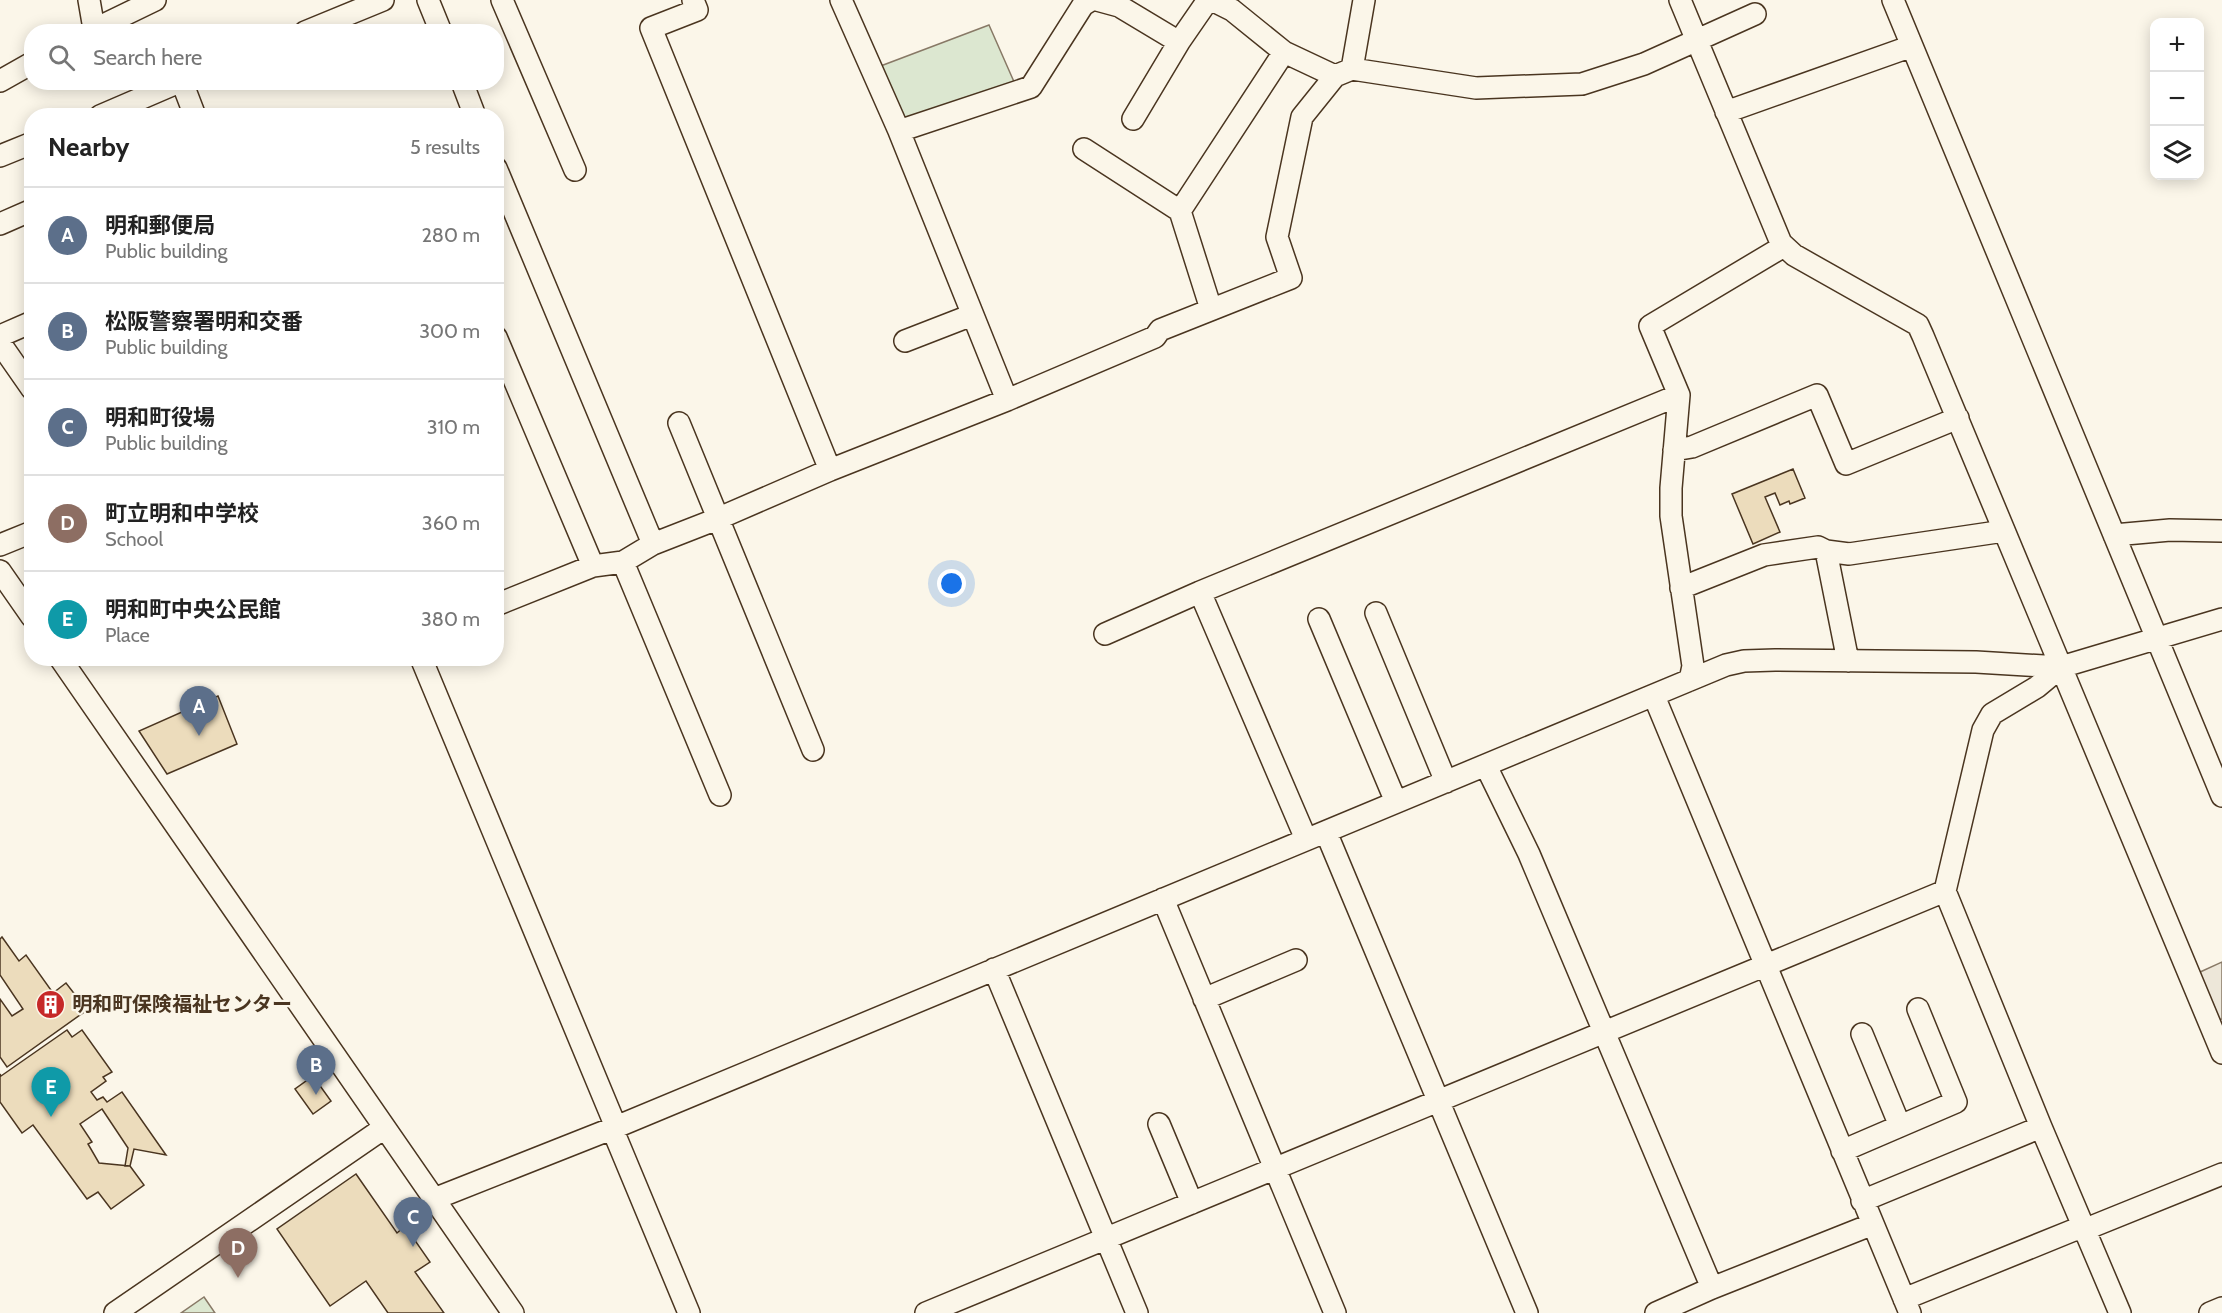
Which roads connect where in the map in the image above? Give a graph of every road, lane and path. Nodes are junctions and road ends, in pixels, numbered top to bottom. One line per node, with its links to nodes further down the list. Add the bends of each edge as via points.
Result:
1 (89, 0): 15 (street)
2 (155, 0): 16 (street)
3 (383, 0): 17 (street)
4 (428, 0): 18 (street)
5 (502, 0): 38 (street)
6 (693, 0): 57 (street, via 696,9 651,28)
7 (842, 0): 34 (street)
8 (1091, 0): 34 (street, via 1083,4 1030,87)
9 (1097, 0): 20 (street, via 1119,6)
10 (1210, 0): 20 (street); 22 (street, via 1232,10)
11 (1364, 0): 24 (street)
12 (1680, 0): 19 (street)
13 (1893, 0): 21 (street)
14 (1755, 14): 19 (street)
15 (91, 24)
16 (104, 24)
17 (324, 24)
18 (438, 24)
19 (1696, 40): 24 (street, via 1644,64 1582,84 1476,88); 32 (street)
20 (1179, 42): 33 (street)
21 (1912, 46): 32 (street); 62 (street)
22 (1284, 52): 24 (street); 40 (street)
23 (24, 68): 25 (street)
24 (1344, 73): 44 (street, via 1302,117 1277,237 1291,278)
25 (0, 81)
26 (162, 90): 29 (street)
27 (184, 90): 30 (street)
28 (465, 90): 31 (street)
29 (119, 108)
30 (192, 108)
31 (472, 108)
32 (1726, 112): 43 (street)
33 (1133, 119)
34 (899, 131): 45 (street)
35 (24, 146): 37 (street)
36 (1084, 149): 40 (street)
37 (0, 156)
38 (574, 170)
39 (504, 187): 63 (street)
40 (1180, 211): 44 (street)
41 (24, 214): 42 (street)
42 (0, 224)
43 (1784, 246): 52 (street, via 1650,326); 54 (street, via 1918,325)
44 (1211, 309): 53 (street)
45 (972, 315): 48 (street); 53 (street)
46 (24, 326): 47 (street)
47 (0, 336)
48 (905, 341)
49 (0, 344): 51 (street)
50 (504, 356): 67 (street)
51 (24, 378)
52 (1679, 395): 56 (street); 70 (street)
53 (1007, 400): 57 (street)
54 (1958, 418): 56 (street, via 1846,464 1817,395 1692,447); 59 (street)
55 (679, 423): 58 (street)
56 (1674, 450): 69 (street, via 1671,516)
57 (830, 470): 58 (street)
58 (717, 519): 63 (street); 84 (street)
59 (2004, 531): 65 (street, via 1849,554); 81 (street)
60 (2222, 531): 62 (street)
61 (24, 535): 64 (street)
62 (2114, 535): 77 (street)
63 (653, 544): 66 (street)
64 (0, 545)
65 (1826, 550): 69 (street, via 1818,547 1764,555); 78 (street)
66 (623, 562): 67 (street); 87 (street)
67 (593, 566): 71 (street)
68 (0, 571): 72 (street)
69 (1682, 588): 82 (street, via 1693,666)
70 (1200, 592): 76 (street); 90 (street)
71 (504, 602)
72 (24, 606)
73 (1376, 613): 86 (street)
74 (1319, 619): 89 (street)
75 (2222, 619): 77 (street)
76 (1105, 634)
77 (2157, 637): 81 (street); 88 (street)
78 (1848, 661): 81 (street); 82 (street, via 1743,661)
79 (66, 666): 105 (street)
80 (424, 666): 106 (street)
81 (2061, 667): 91 (street, via 2037,687 1992,714 1983,730); 100 (street)
82 (1690, 680): 83 (street)
83 (1653, 696): 85 (street); 94 (street)
84 (813, 750)
85 (1486, 766): 86 (street); 98 (street, via 1529,854)
86 (1446, 782): 89 (street)
87 (720, 795)
88 (2222, 796)
89 (1396, 802): 90 (street)
90 (1316, 836): 92 (street); 101 (street)
91 (1945, 891): 94 (street); 104 (street)
92 (1163, 899): 95 (street); 96 (street)
93 (1296, 960): 96 (street)
94 (1767, 965): 98 (street); 107 (street)
95 (994, 969): 106 (street); 115 (street)
96 (1204, 999): 108 (street)
97 (1918, 1009): 103 (street, via 1956,1102)
98 (1604, 1032): 101 (street); 116 (street)
99 (1862, 1034): 103 (street)
100 (2222, 1053)
101 (1438, 1102): 108 (street); 126 (street)
102 (1159, 1124): 112 (street)
103 (1900, 1126): 107 (street)
104 (2041, 1127): 111 (street); 114 (street)
105 (384, 1128): 110 (street); 120 (street)
106 (614, 1128): 110 (street); 122 (street)
107 (1842, 1150): 111 (street)
108 (1274, 1169): 112 (street); 125 (street)
109 (2222, 1174): 114 (street)
110 (434, 1199): 121 (street)
111 (1862, 1201): 113 (street)
112 (1192, 1203): 115 (street)
113 (1873, 1224): 116 (street); 117 (street)
114 (2086, 1229): 117 (street, via 2074,1230); 128 (street)
115 (1106, 1240): 123 (street); 124 (street)
116 (1712, 1288): 119 (street)
117 (1907, 1306)
118 (2222, 1308): 129 (street)
119 (1679, 1309): 127 (street)
120 (115, 1313)
121 (513, 1313)
122 (689, 1313)
123 (926, 1313)
124 (1137, 1313)
125 (1335, 1313)
126 (1527, 1313)
127 (1656, 1313)
128 (2120, 1313)
129 (2210, 1313)

